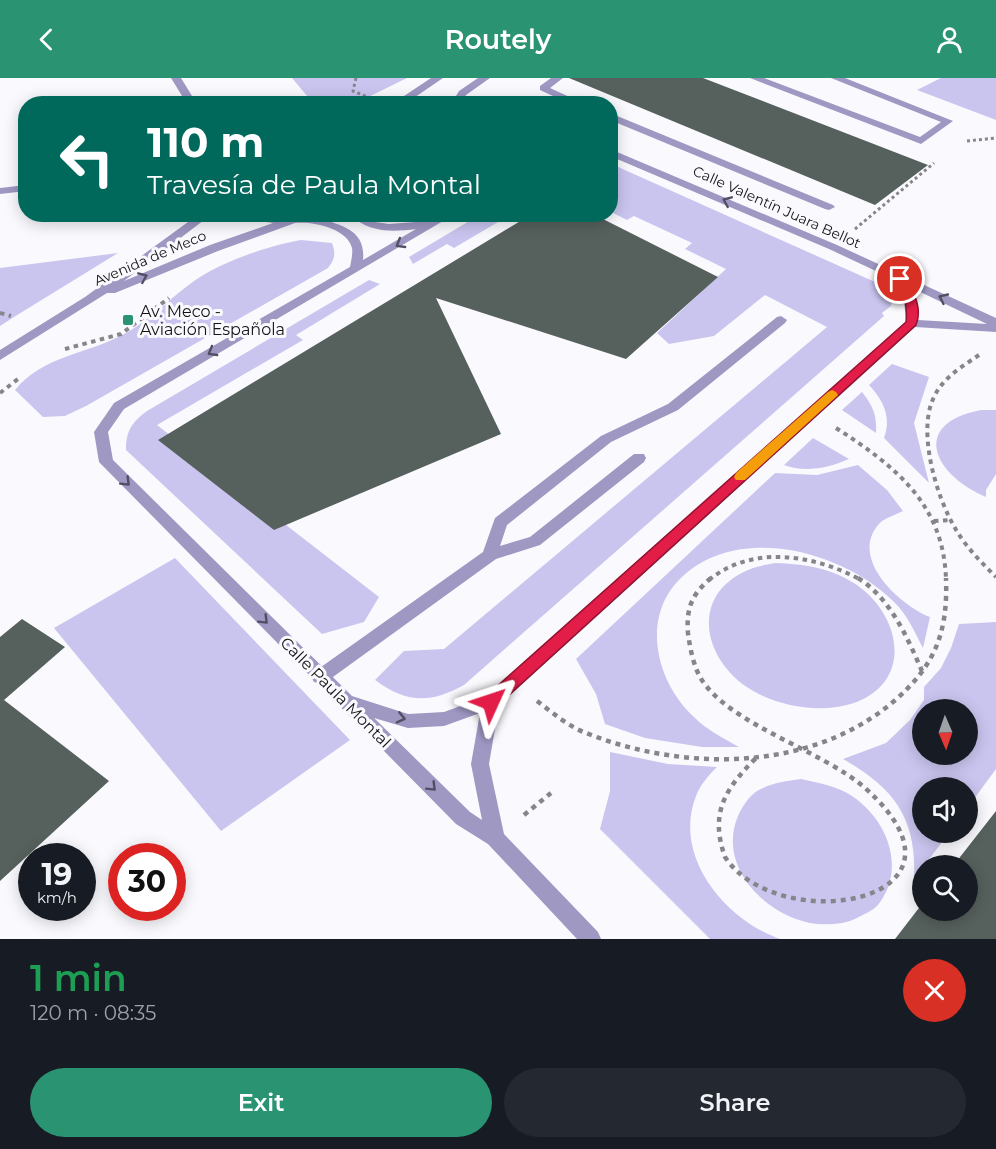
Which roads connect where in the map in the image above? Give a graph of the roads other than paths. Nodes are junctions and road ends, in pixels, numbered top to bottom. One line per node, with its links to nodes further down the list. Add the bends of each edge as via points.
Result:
1 (177, 78): 7 (street)
2 (438, 78): 8 (street)
3 (485, 78): 9 (street)
4 (558, 78): 10 (street, via 543,88)
5 (755, 78): 6 (street, via 921,141 948,121)
6 (836, 78)
7 (187, 96)
8 (410, 96)
9 (460, 96)
10 (562, 96)
11 (618, 119): 15 (street)
12 (618, 155): 23 (street, Calle Valentín Juara Bellot, one-way to 12)
13 (18, 189): 14 (street)
14 (0, 191)
15 (828, 207)
16 (196, 222): 24 (street, Avenida de Meco)
17 (288, 222): 24 (street, Avenida de Meco, one-way to 17)
18 (327, 222): 22 (street, via 348,232 358,248)
19 (363, 222): 21 (street, via 390,228)
20 (436, 222): 21 (street)
21 (433, 224): 22 (street, one-way to 22)
22 (356, 268): 32 (street, Calle Paula Montal, one-way to 32, via 119,406 101,432 106,462)
23 (900, 279): 26 (street, via 913,307); 27 (street, Calle Valentín Juara Bellot, one-way to 23)
24 (89, 300): 29 (street, Avenida de Meco)
25 (781, 320): 31 (street, via 673,407 606,439 500,522)
26 (912, 323): 28 (street); 34 (street)
27 (996, 323)
28 (996, 328)
29 (0, 356)
30 (639, 458): 31 (street, via 535,541)
31 (490, 555): 32 (street)
32 (320, 678): 33 (street, Calle Paula Montal)
33 (346, 701): 34 (street, one-way to 34, via 408,721 444,719); 35 (street, Calle Paula Montal, one-way to 35, via 463,818)
34 (491, 702): 35 (street, via 480,764)
35 (495, 838): 36 (street, Calle Paula Montal)
36 (591, 939)

